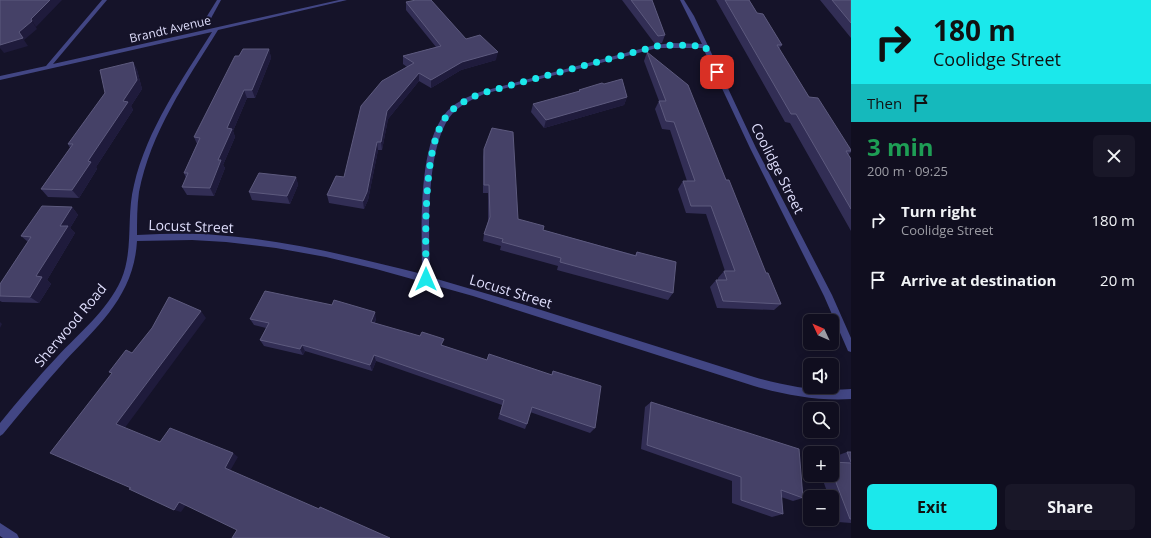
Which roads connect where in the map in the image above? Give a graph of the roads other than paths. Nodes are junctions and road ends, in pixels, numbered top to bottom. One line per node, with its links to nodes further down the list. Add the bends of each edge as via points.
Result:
1 (105, 0): 8 (street)
2 (219, 0): 5 (street)
3 (345, 0): 6 (street, Brandt Avenue)
4 (682, 0): 7 (street, Coolidge Street)
5 (207, 21)
6 (216, 29): 8 (street, Brandt Avenue); 10 (street, Sherwood Road, via 150,146 140,174 134,205)
7 (705, 46): 11 (street, via 657,46 631,52 482,93 454,108 446,116 435,138 426,222); 12 (street, Coolidge Street, via 753,148 828,295)
8 (46, 68): 9 (street, Brandt Avenue)
9 (0, 78)
10 (134, 238): 11 (street, Locust Street, via 179,237 265,243 330,255); 14 (street, Sherwood Road, via 128,272 116,296)
11 (426, 279): 13 (street, Locust Street, via 742,379 824,395)
12 (851, 348)
13 (851, 394)
14 (0, 431)
15 (0, 529): 16 (street)
16 (13, 538)

